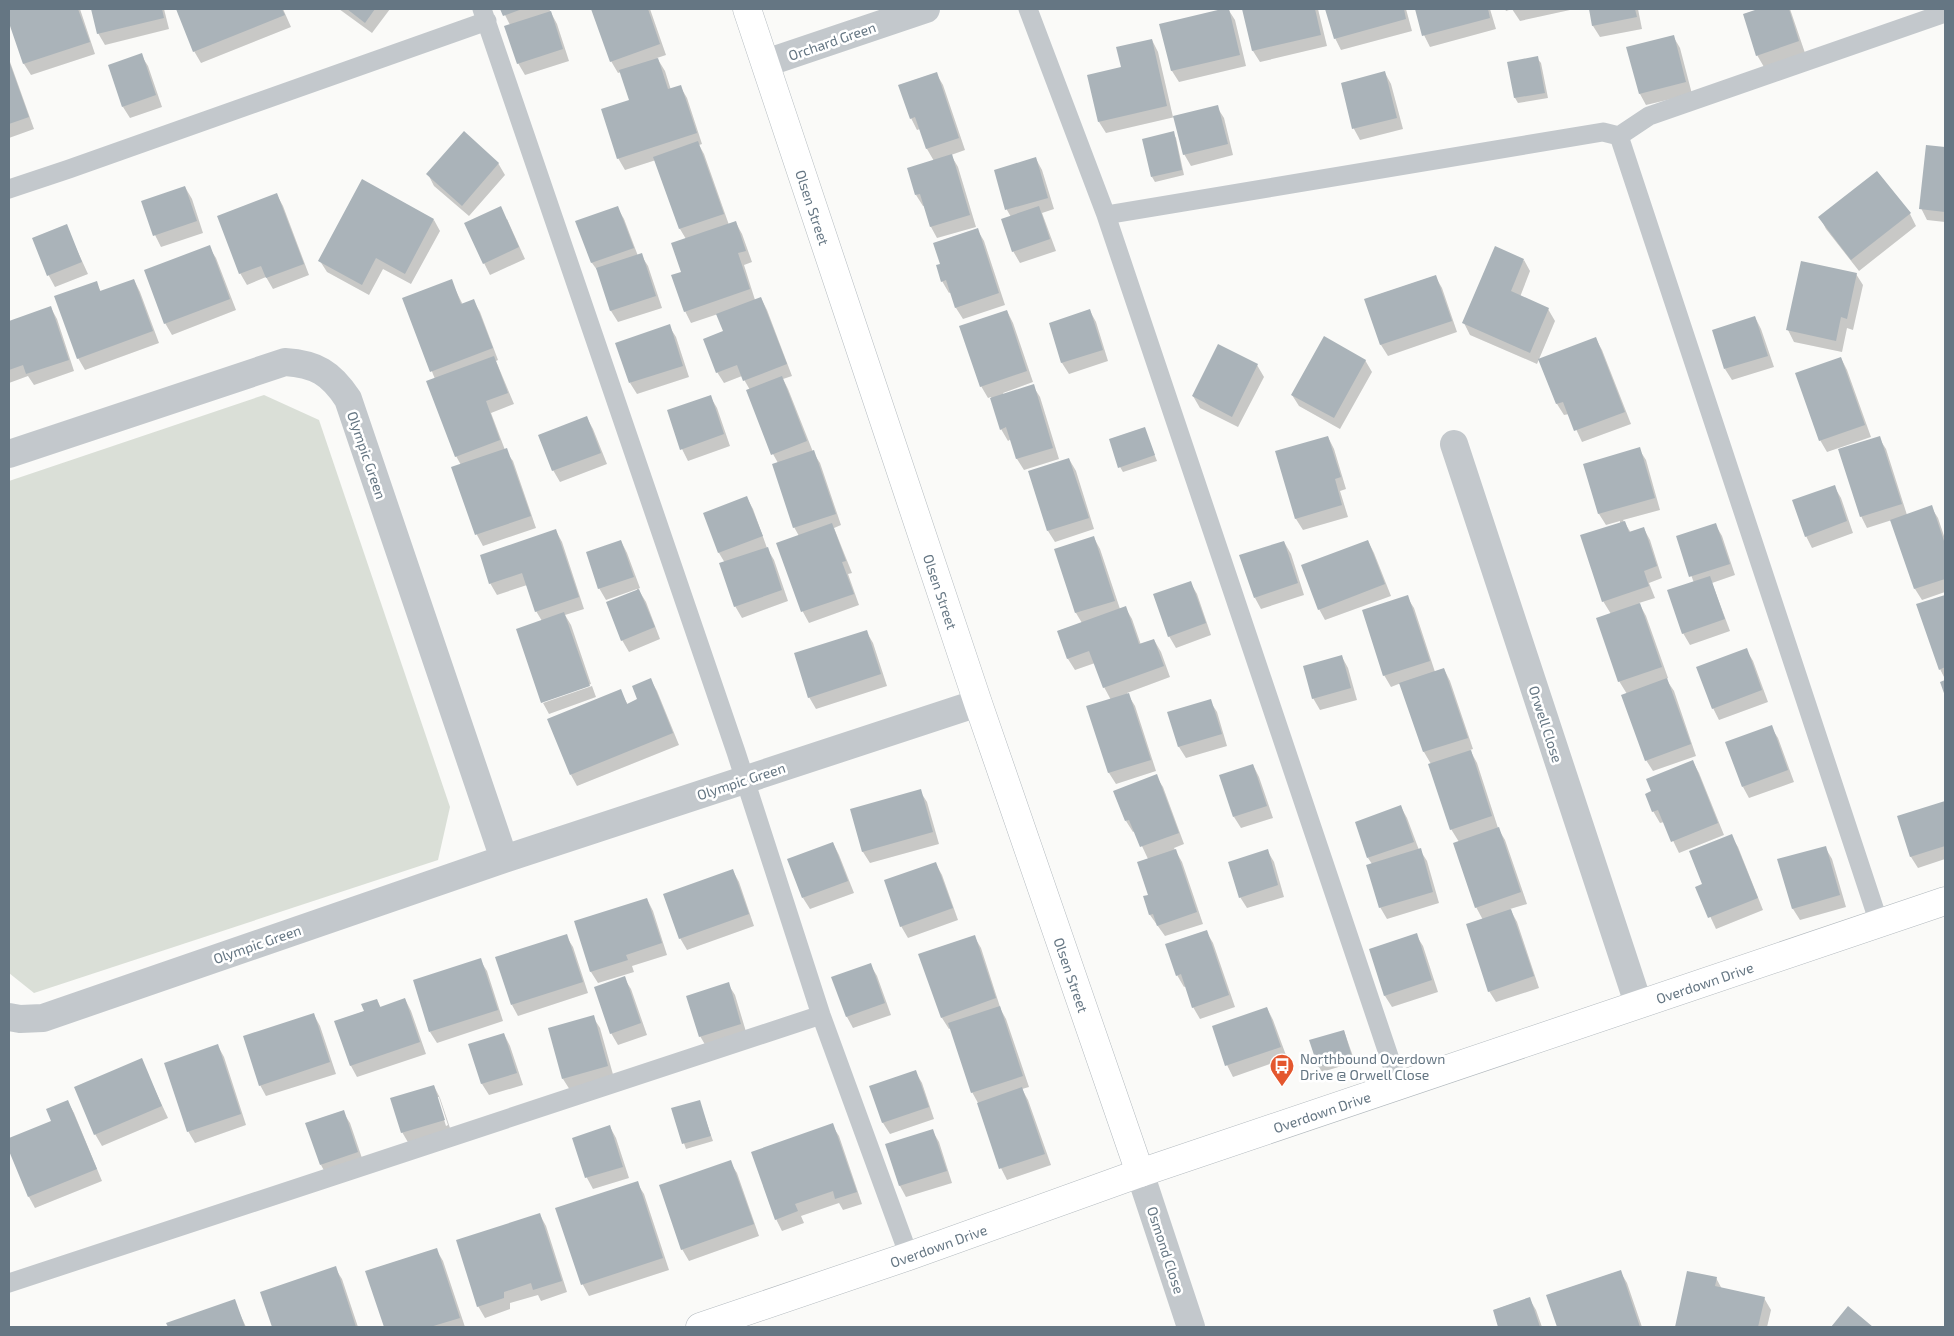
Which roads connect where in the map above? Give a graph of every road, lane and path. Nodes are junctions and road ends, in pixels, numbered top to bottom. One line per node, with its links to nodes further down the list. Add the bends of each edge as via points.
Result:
1 (748, 9): 6 (street, Olsen Street)
2 (926, 9): 6 (street, Orchard Green)
3 (1028, 9): 9 (lane)
4 (1945, 13): 7 (lane, via 1649,116)
5 (484, 15): 8 (lane); 13 (lane)
6 (766, 63): 12 (street, Olsen Street)
7 (1619, 136): 9 (lane, via 1603,132); 16 (lane)
8 (9, 189)
9 (1106, 215): 20 (lane)
10 (1454, 444): 17 (street, Orwell Close)
11 (9, 454): 14 (street, Olympic Green, via 285,362 299,363 327,374 348,399)
12 (978, 703): 13 (street, Olympic Green); 21 (street, Olsen Street)
13 (745, 780): 14 (street, Olympic Green); 18 (lane)
14 (504, 859): 19 (street, Olympic Green, via 43,1018)
15 (1945, 901): 16 (street, Overdown Drive)
16 (1879, 923): 17 (street, Overdown Drive)
17 (1638, 1003): 20 (street, Overdown Drive)
18 (822, 1015): 22 (lane); 23 (lane)
19 (9, 1017)
20 (1399, 1086): 21 (street, Overdown Drive)
21 (1140, 1173): 22 (street, Overdown Drive); 25 (street, Osmond Close)
22 (909, 1256): 24 (street, Overdown Drive)
23 (9, 1283)
24 (700, 1327)
25 (1191, 1327)

